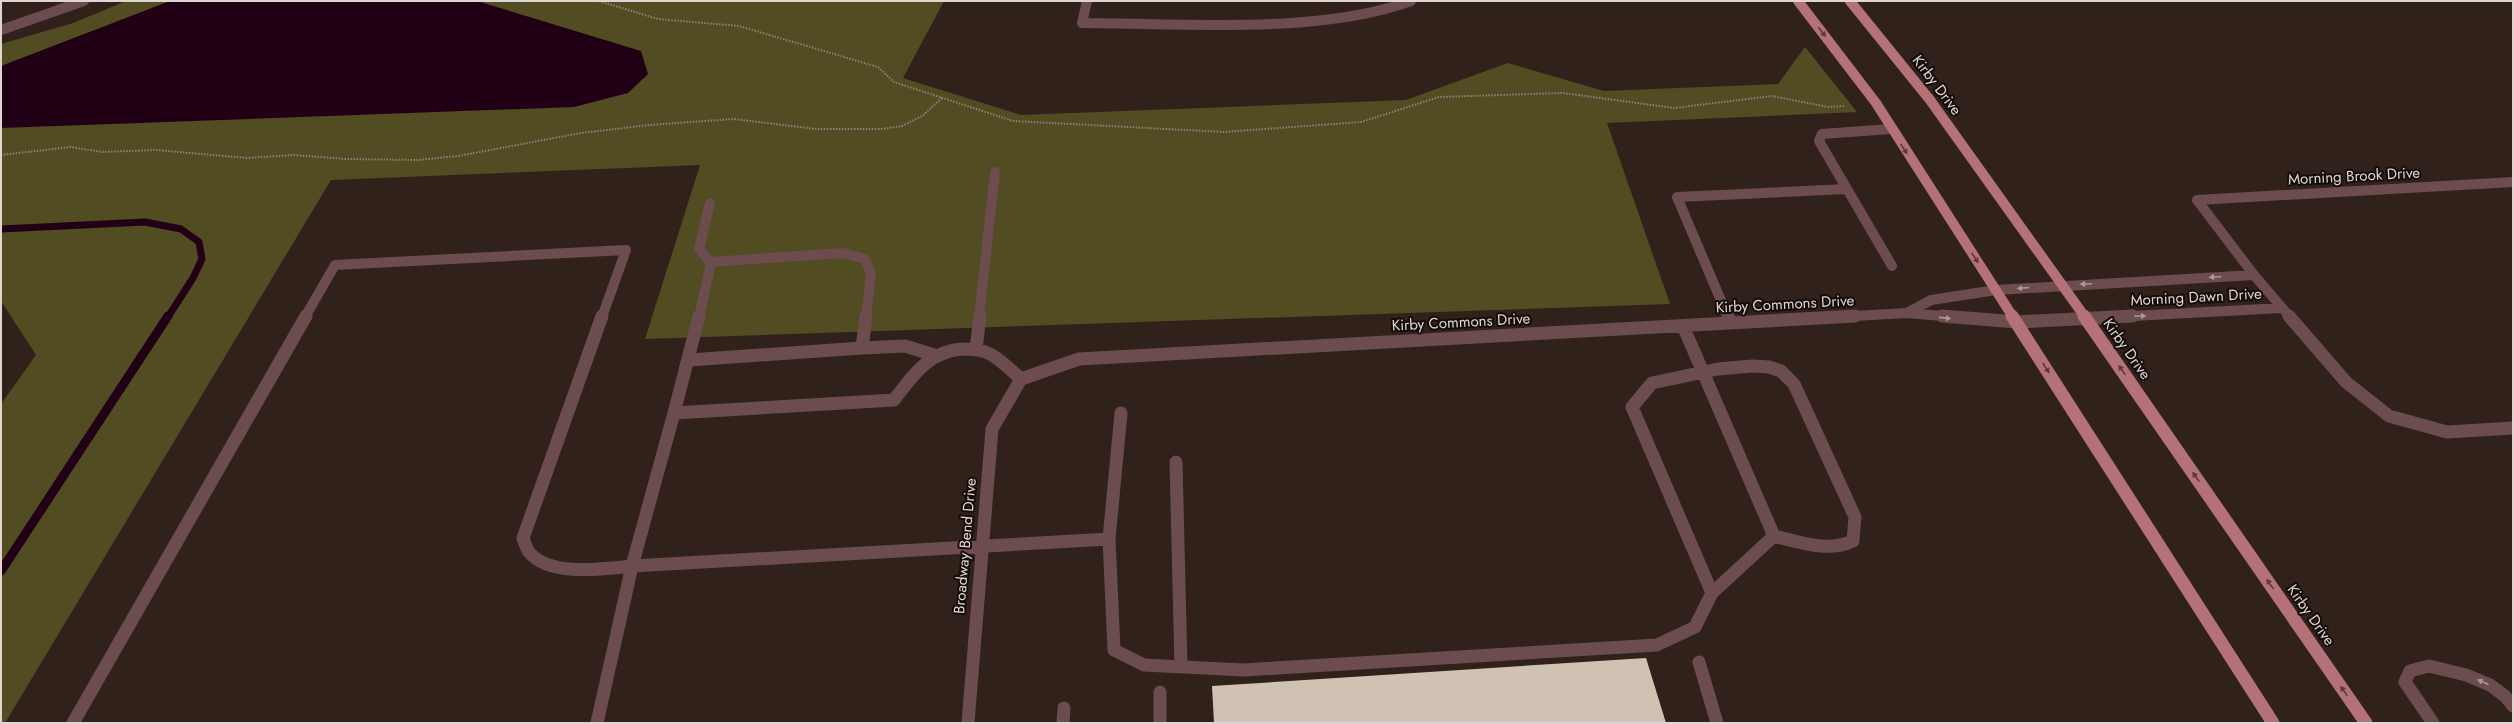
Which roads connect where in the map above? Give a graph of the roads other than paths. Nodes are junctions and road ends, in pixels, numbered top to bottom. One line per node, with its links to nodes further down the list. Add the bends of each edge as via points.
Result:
1 (84, 1): 6 (street)
2 (1087, 1): 3 (street, via 1082,23 1266,23 1357,16)
3 (1411, 1)
4 (1798, 1): 7 (main road, one-way to 7, via 1856,74)
5 (1850, 1): 16 (main road, Kirby Drive, via 1930,100)
6 (1, 30)
7 (1891, 128): 10 (street, via 1822,134 1819,141); 17 (main road, one-way to 17)
8 (995, 172): 25 (street)
9 (2513, 182): 11 (street, Morning Brook Drive)
10 (1847, 189): 14 (street); 22 (street, via 1677,197)
11 (2197, 200): 15 (street, Morning Dawn Drive)
12 (710, 203): 13 (street, via 699,249)
13 (710, 262): 24 (street, via 843,253 865,259 871,274); 27 (street)
14 (1892, 266)
15 (2254, 275): 16 (street, Morning Dawn Drive, one-way to 16); 18 (street, Morning Dawn Drive)
16 (2062, 286): 17 (street, Kirby Commons Drive, one-way to 17); 20 (main road, Kirby Drive)
17 (1996, 290): 19 (street, Kirby Commons Drive, via 1931,300); 21 (main road)
18 (2282, 308): 20 (street, Morning Dawn Drive, one-way to 18); 32 (street, Morning Dawn Drive, via 2346,382 2389,416 2447,432)
19 (1907, 314): 21 (street, Kirby Commons Drive, one-way to 21); 22 (street, Kirby Commons Drive)
20 (2087, 320): 21 (street, Kirby Commons Drive); 51 (main road, Kirby Drive, one-way to 20)
21 (2017, 322): 50 (main road, one-way to 50)
22 (1731, 323): 23 (street, Kirby Commons Drive)
23 (1684, 326): 28 (street); 29 (street, Kirby Commons Drive, via 1079,359)
24 (862, 348): 26 (street, via 905,346); 27 (street)
25 (976, 350): 26 (street, via 955,349); 29 (street, via 991,355)
26 (934, 355): 30 (street, via 921,365 894,400)
27 (690, 360): 30 (street)
28 (1703, 372): 34 (street); 34 (street, via 1764,366 1781,372 1794,384 1855,517 1853,541 1847,545 1828,547); 38 (street, via 1652,383 1632,407)
29 (1020, 378): 36 (street, Broadway Bend Drive, via 992,429)
30 (674, 413): 37 (street)
31 (1121, 413): 35 (street)
32 (2513, 428)
33 (1176, 462): 40 (street)
34 (1774, 536): 38 (street)
35 (1109, 538): 36 (street); 40 (street, via 1114,650 1144,665)
36 (982, 546): 37 (street); 46 (street, Broadway Bend Drive)
37 (632, 566): 44 (street, via 573,570 546,564 529,553 523,538 626,250 335,265); 45 (street)
38 (1712, 593): 40 (street, via 1695,627 1657,645 1243,670)
39 (1700, 662): 49 (street)
40 (1181, 667)
41 (1160, 692): 48 (street)
42 (2513, 706): 52 (street, one-way to 52, via 2490,685 2466,674 2429,666 2410,671 2405,682)
43 (1064, 708): 47 (street)
44 (74, 723)
45 (597, 723)
46 (968, 723)
47 (1063, 723)
48 (1160, 723)
49 (1717, 723)
50 (2272, 723)
51 (2366, 723)
52 (2433, 723)

